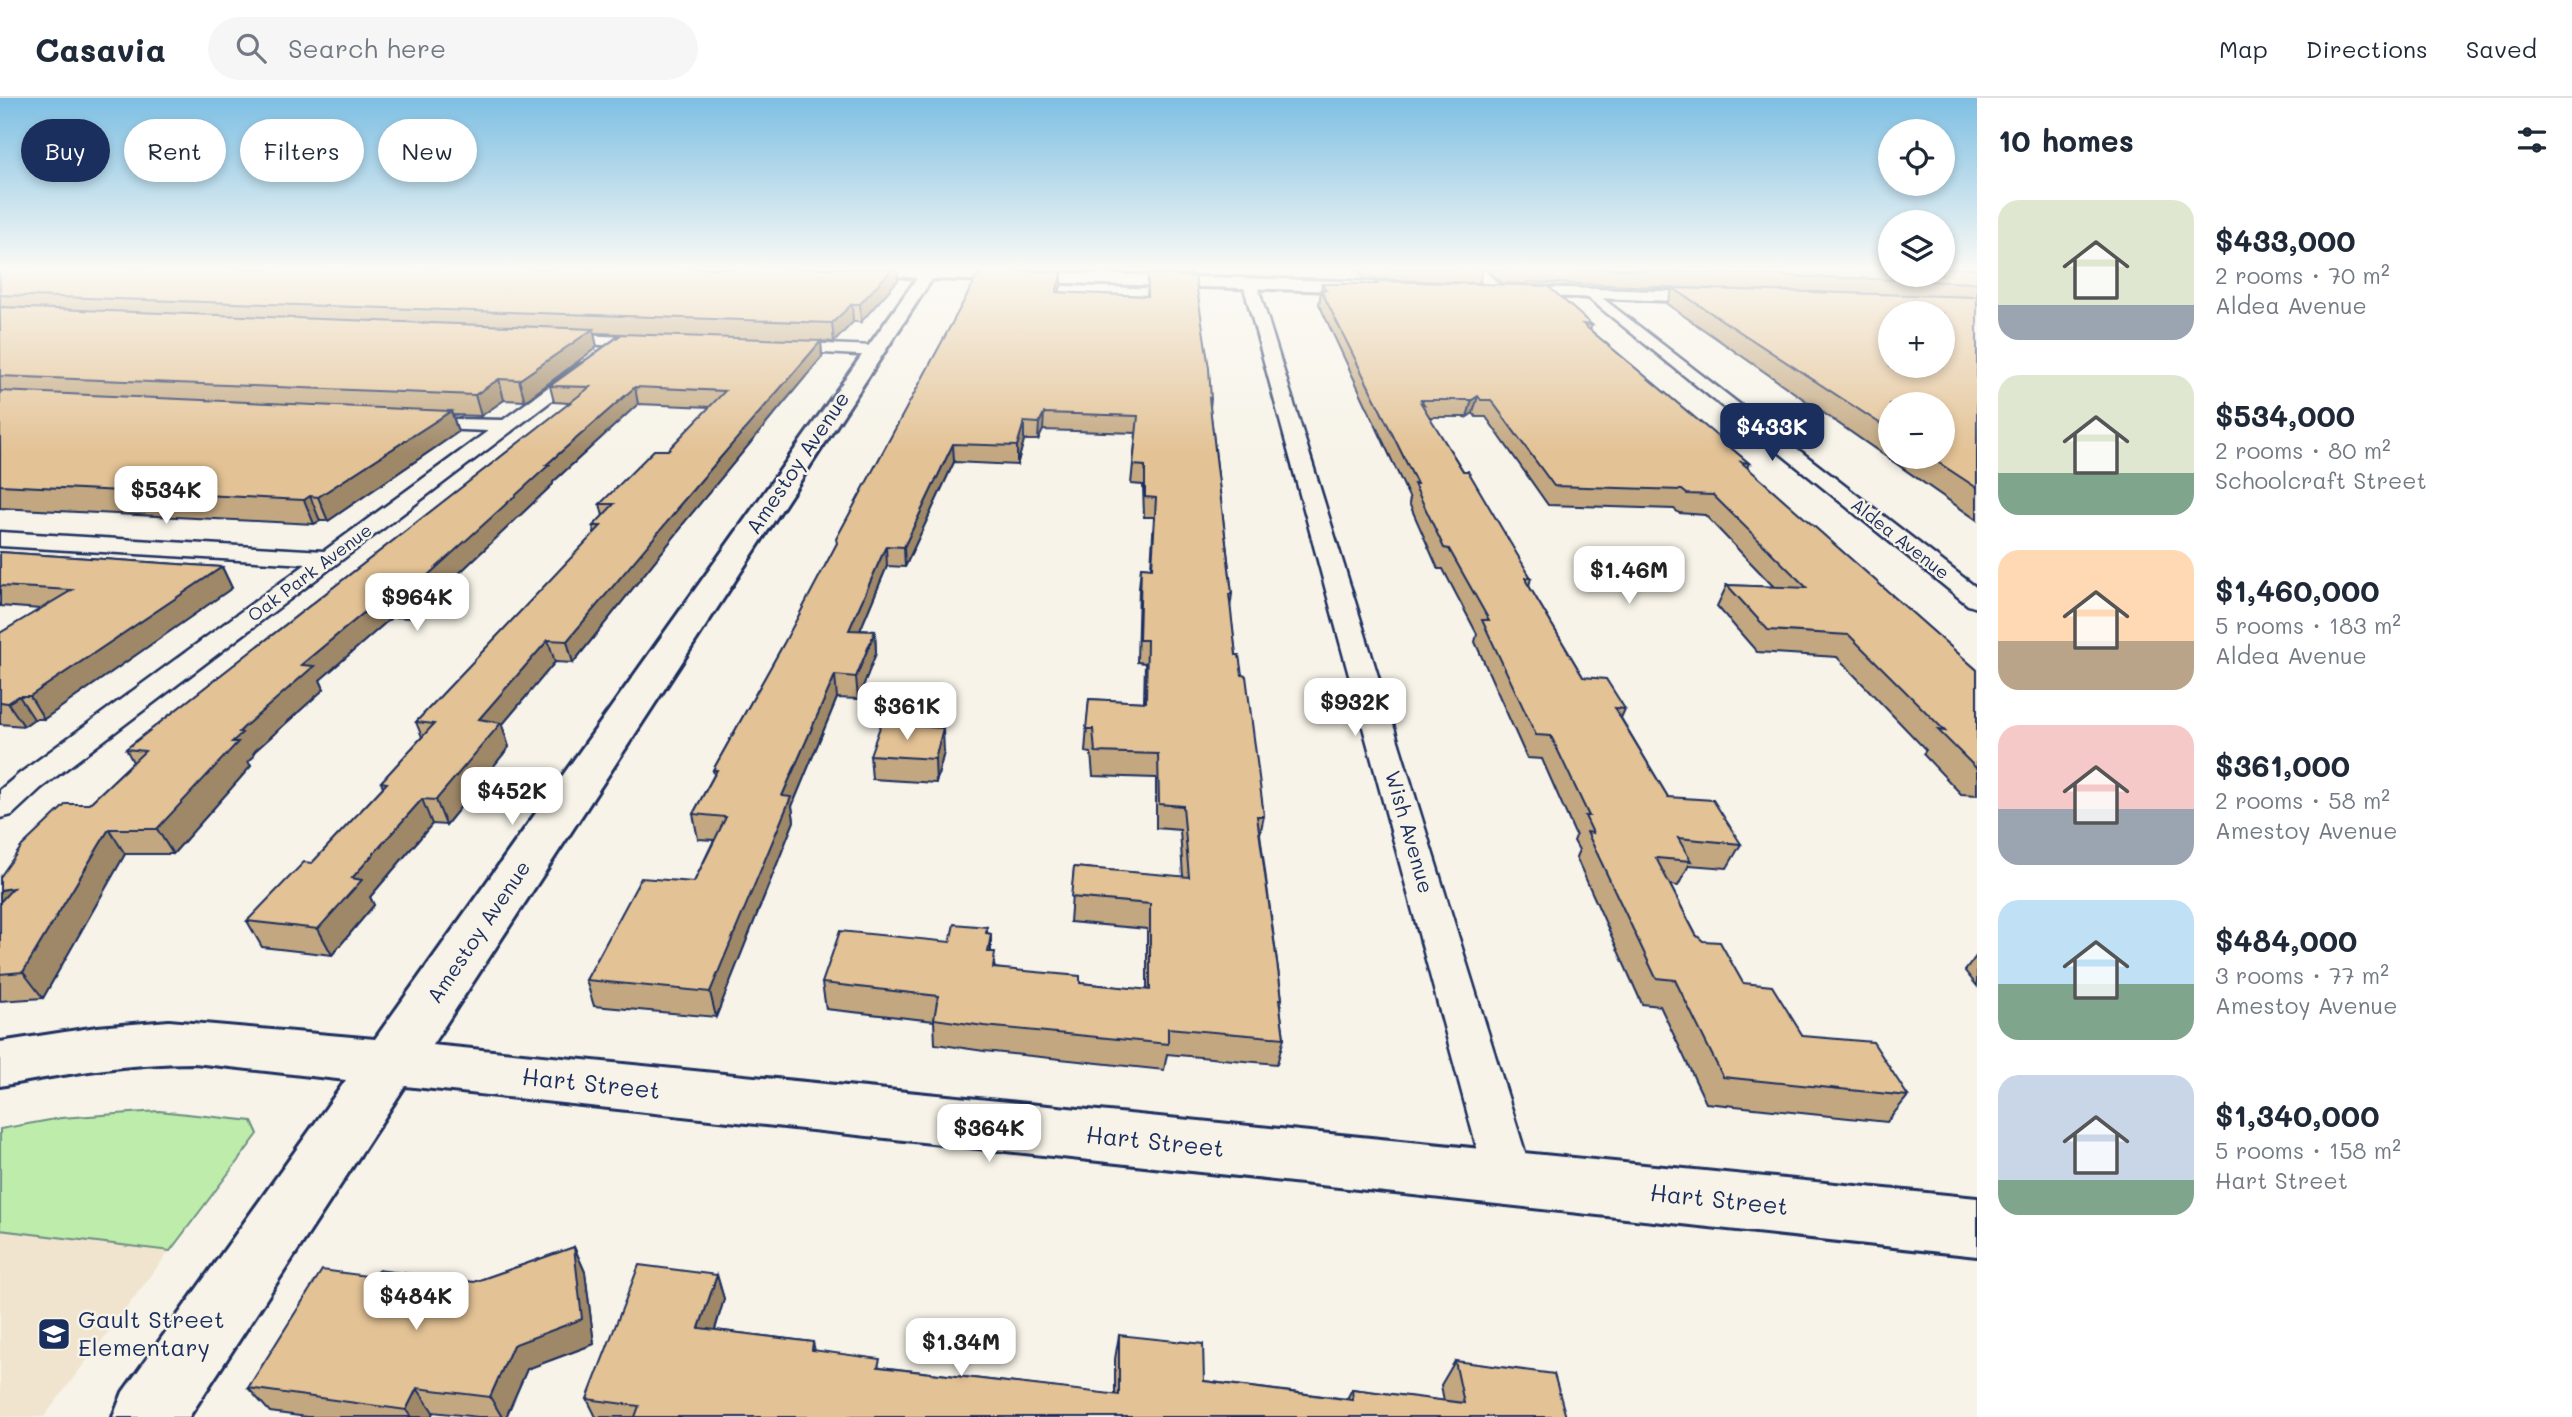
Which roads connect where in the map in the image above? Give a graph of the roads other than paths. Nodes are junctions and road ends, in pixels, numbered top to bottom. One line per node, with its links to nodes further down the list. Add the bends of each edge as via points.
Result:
1 (890, 330): 8 (street, Amestoy Avenue)
2 (1263, 330): 18 (street, Wish Avenue)
3 (1637, 330): 13 (street, Aldea Avenue)
4 (539, 338): 5 (street)
5 (621, 341): 6 (street); 10 (street, Oak Park Avenue)
6 (675, 344)
7 (756, 346): 8 (street)
8 (875, 351): 17 (street, Amestoy Avenue)
9 (396, 422): 10 (street)
10 (505, 426): 12 (street, Oak Park Avenue)
11 (0, 539): 12 (street)
12 (330, 558): 14 (street, Oak Park Avenue)
13 (1977, 600)
14 (15, 780): 15 (street, Oak Park Avenue)
15 (0, 807)
16 (0, 1064): 17 (street, Hart Street, via 154,1041)
17 (389, 1064): 18 (street, Hart Street); 20 (street, Amestoy Avenue)
18 (1509, 1178): 19 (street, Hart Street)
19 (1977, 1227)
20 (148, 1417)

